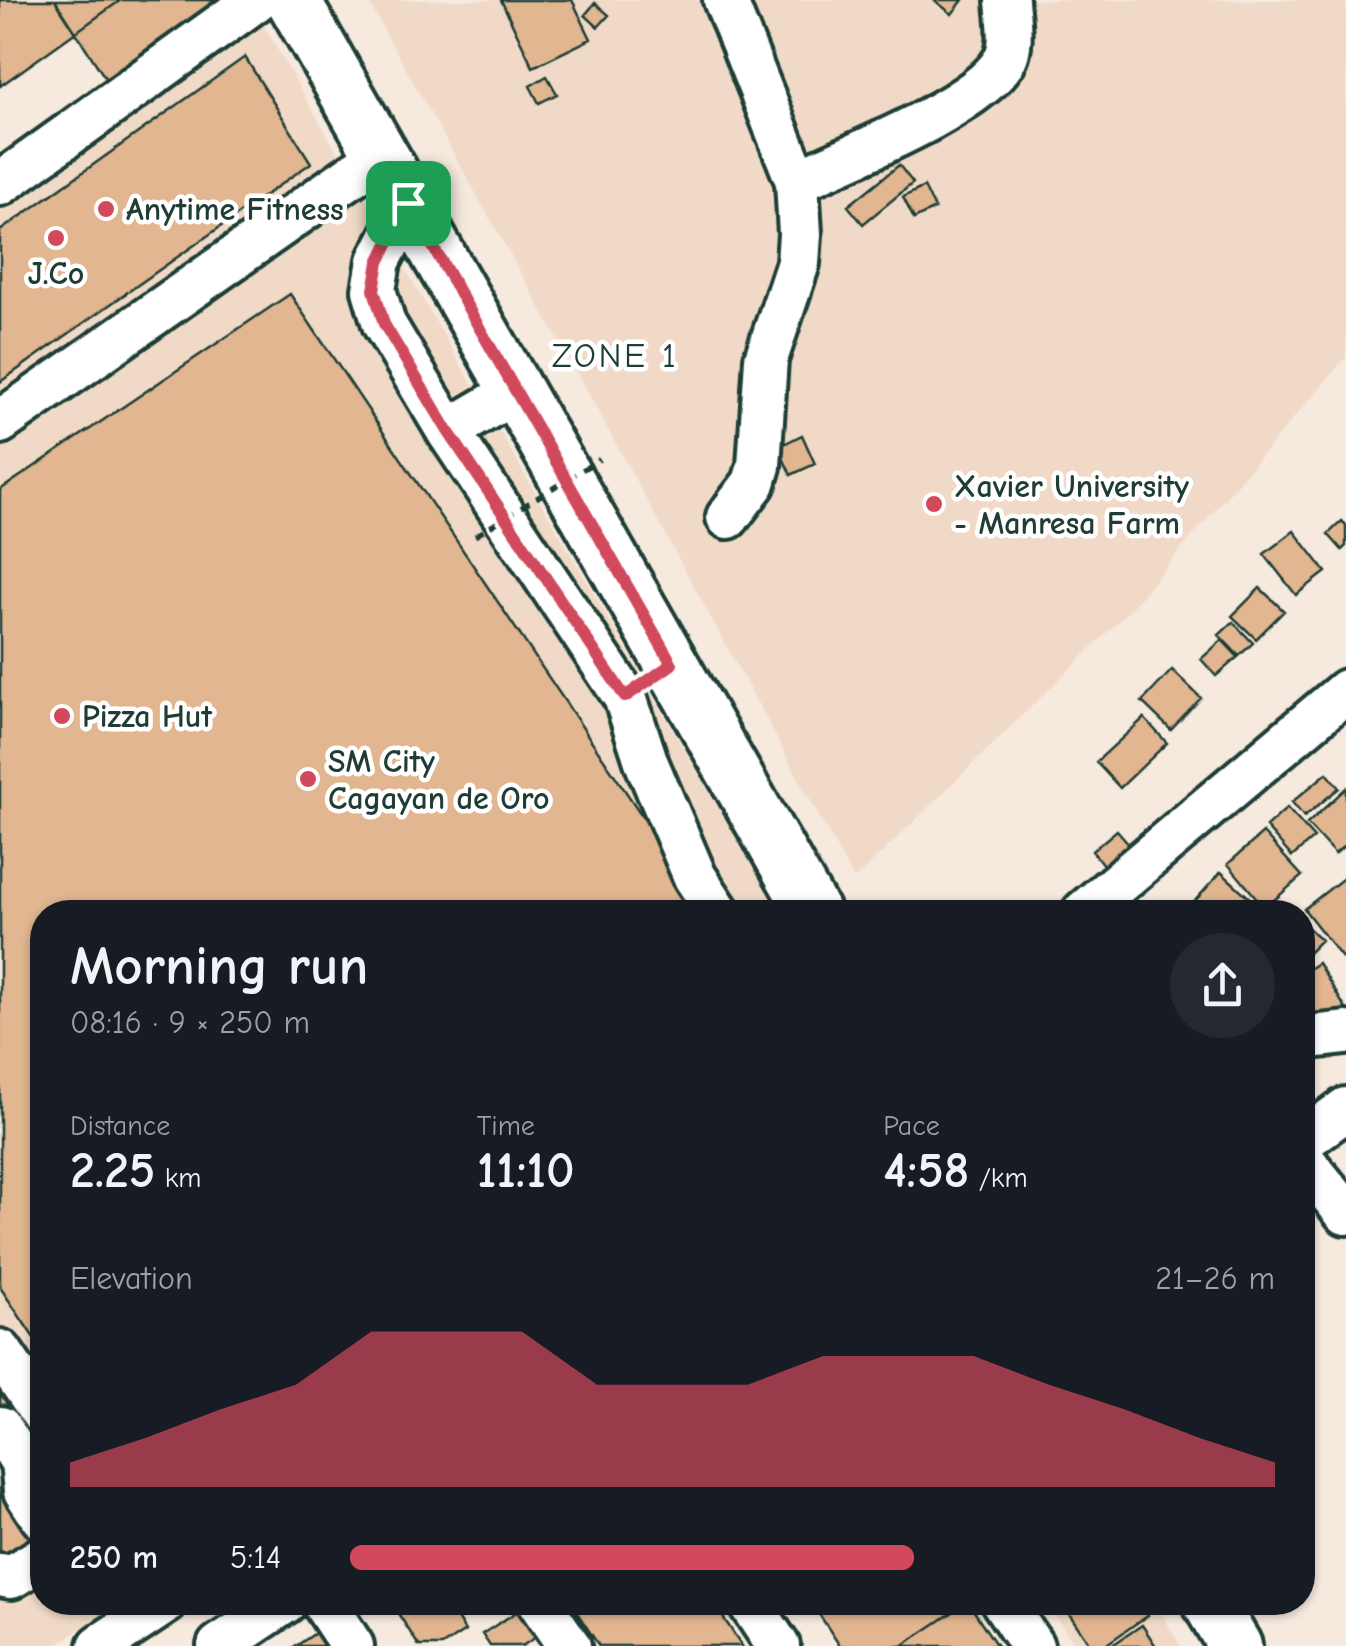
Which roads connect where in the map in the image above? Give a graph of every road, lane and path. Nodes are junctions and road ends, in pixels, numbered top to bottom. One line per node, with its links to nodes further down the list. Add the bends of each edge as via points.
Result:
1 (256, 0): 7 (street)
2 (292, 0): 5 (main road)
3 (725, 0): 6 (street)
4 (1007, 0): 6 (street, via 1010,43 985,82 948,108)
5 (381, 156): 8 (main road); 10 (street)
6 (796, 182): 13 (street, via 798,262 766,359 759,466)
7 (0, 184)
8 (408, 203): 9 (main road); 11 (street, via 379,262 374,290 384,324)
9 (516, 391): 11 (street); 15 (main road)
10 (0, 422)
11 (448, 431): 17 (street)
12 (600, 459): 14 (path, bridge)
13 (728, 518)
14 (475, 536)
15 (672, 664): 17 (street); 19 (main road)
16 (1346, 691): 20 (street)
17 (625, 697): 18 (street, via 647,764)
18 (710, 900)
19 (806, 900)
20 (1108, 900)
21 (1346, 1032): 22 (street)
22 (1315, 1036)
23 (1346, 1108): 24 (street)
24 (1315, 1132)
25 (1315, 1175): 26 (street)
26 (1346, 1213)
27 (0, 1428): 28 (street, via 22,1463)
28 (30, 1499)
29 (30, 1565): 30 (street, via 11,1577)
30 (0, 1575)
31 (142, 1615): 38 (street)
32 (266, 1615): 39 (street)
33 (332, 1615): 40 (street)
34 (548, 1615): 41 (street)
35 (757, 1615): 42 (street)
36 (1012, 1615): 43 (street)
37 (1217, 1615): 44 (main road)
38 (100, 1646)
39 (219, 1646)
40 (352, 1646)
41 (569, 1646)
42 (778, 1646)
43 (1032, 1646)
44 (1235, 1646)

